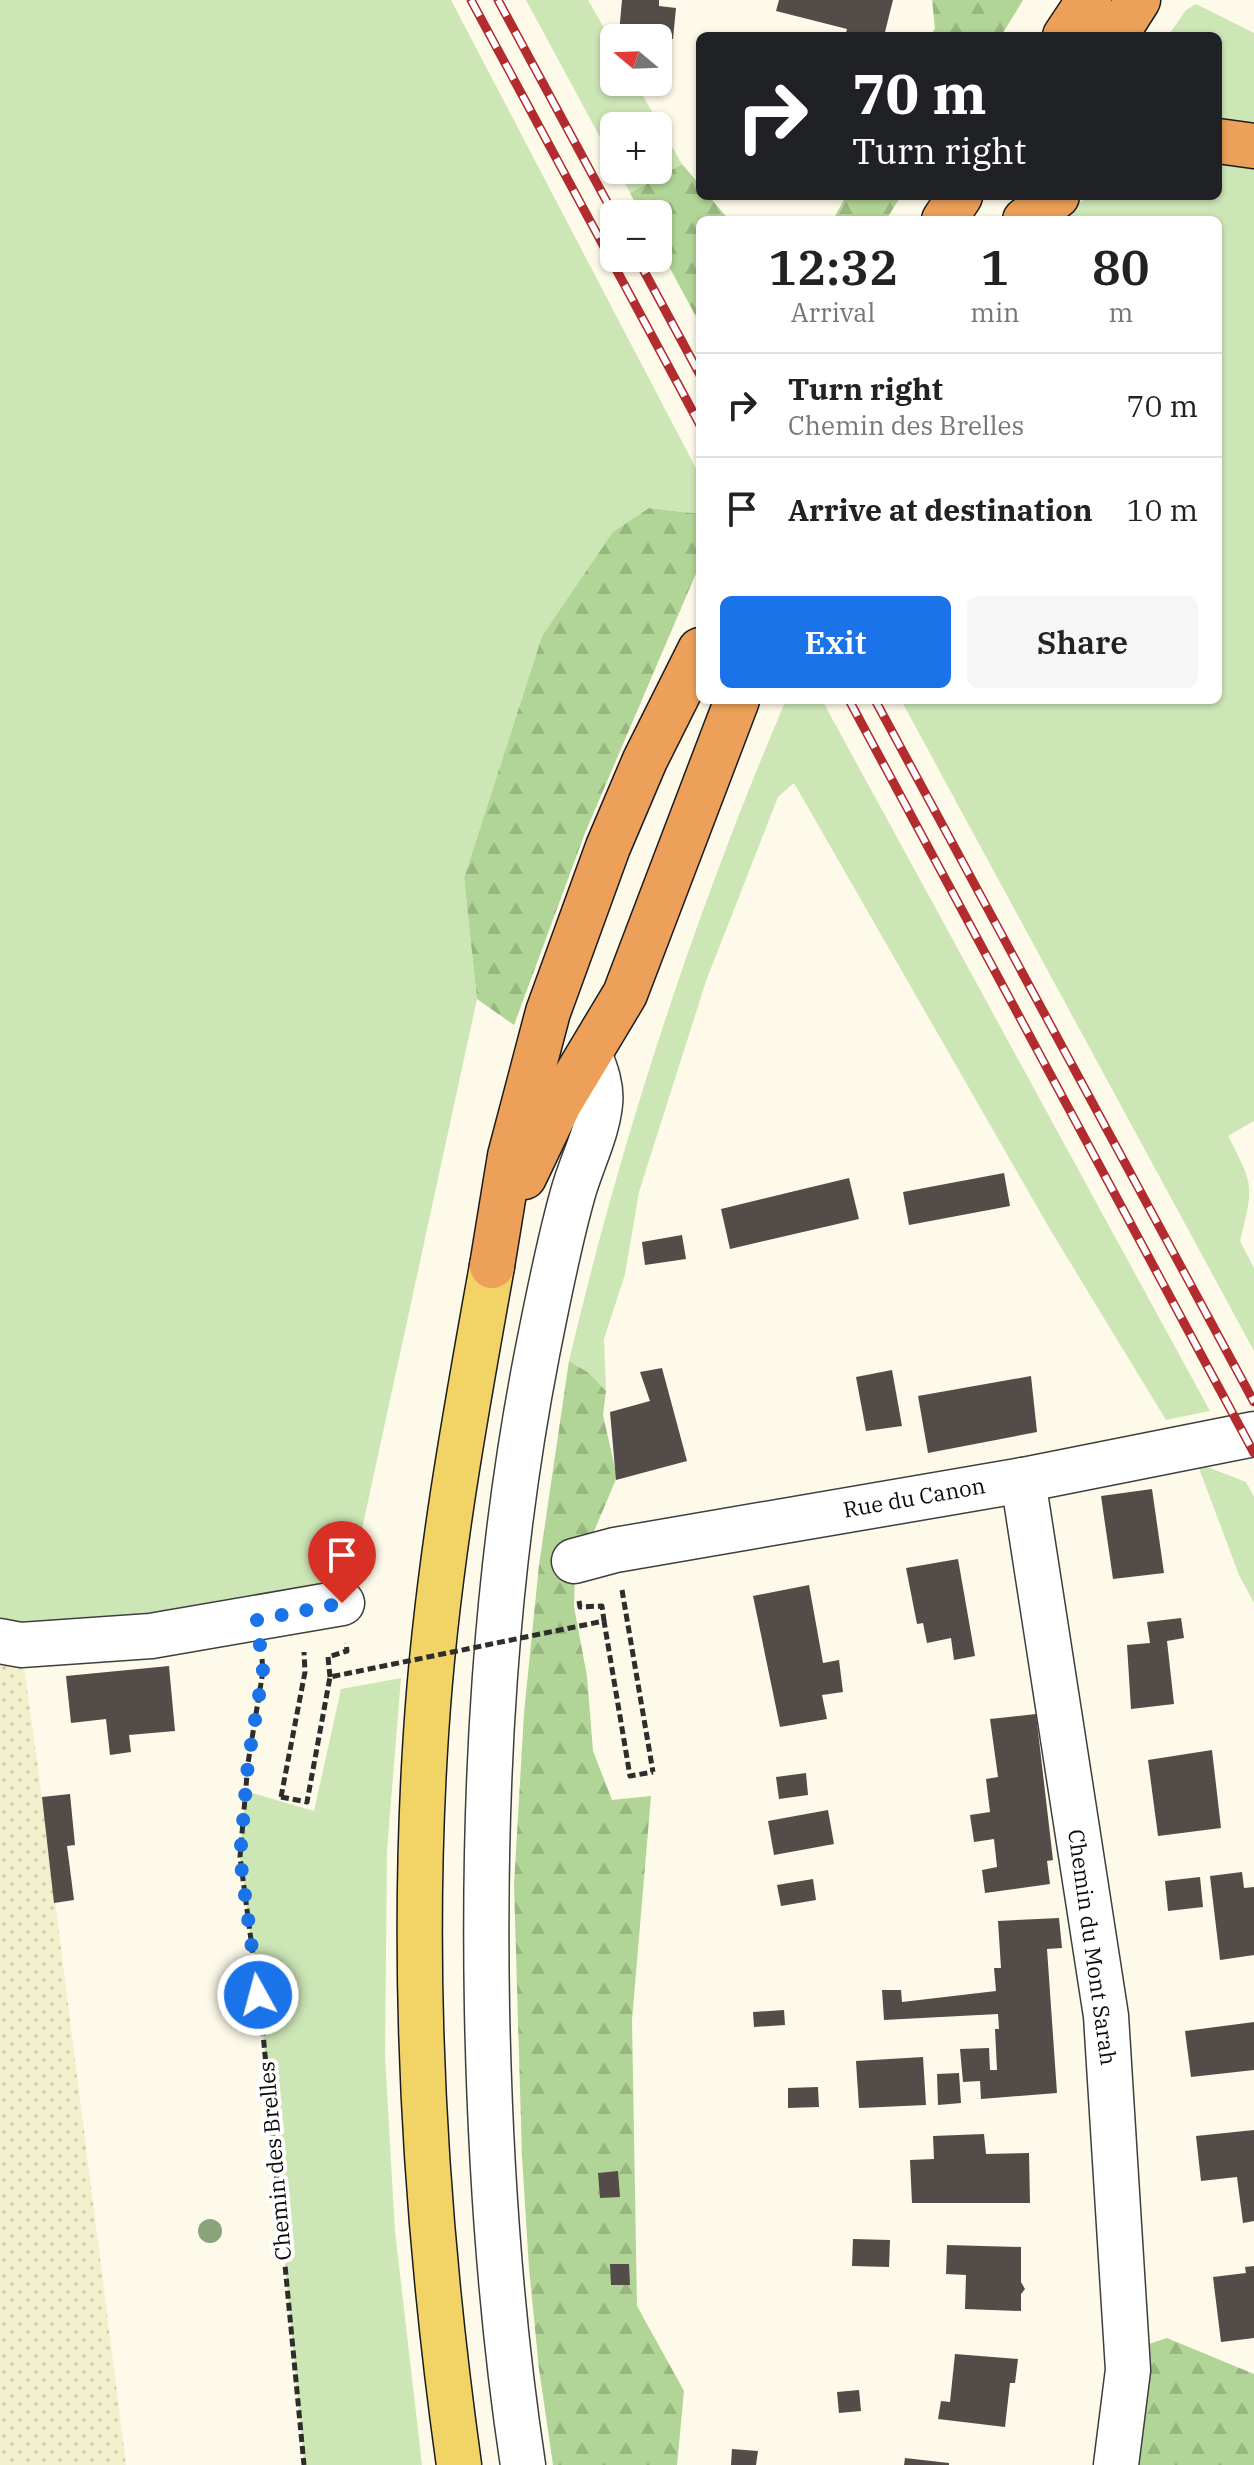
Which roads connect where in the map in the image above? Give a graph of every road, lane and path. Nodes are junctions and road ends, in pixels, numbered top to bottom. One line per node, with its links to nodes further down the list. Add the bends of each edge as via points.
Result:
1 (1089, 0): 3 (highway)
2 (1138, 0): 4 (highway)
3 (1068, 32)
4 (1118, 32)
5 (1222, 142): 6 (highway)
6 (1254, 146)
7 (1052, 200): 8 (highway)
8 (1030, 216)
9 (696, 658): 12 (highway, via 608,847 548,1012 510,1156)
10 (735, 704): 11 (highway, via 625,994)
11 (590, 1056): 12 (highway, via 532,1157); 22 (street, via 600,1104 559,1242 524,1421 501,1585 489,1733 490,2157)
12 (492, 1266): 21 (main road, via 439,1591 420,1872 419,2037 427,2184)
13 (1254, 1434): 14 (street, Rue du Canon)
14 (1023, 1480): 15 (street, Rue du Canon); 23 (street, Chemin du Mont Sarah, via 1106,2016 1128,2370)
15 (615, 1550): 16 (street, Rue du Canon); 17 (path, bridge, via 653,1772 630,1776 604,1621 330,1677 307,1802 281,1797)
16 (574, 1561)
17 (322, 1607): 18 (street)
18 (257, 1620): 19 (street, via 81,1642); 20 (path, Chemin des Brelles, via 263,1671 240,1857 262,2023)
19 (0, 1641)
20 (304, 2465)
21 (459, 2465)
22 (523, 2465)
23 (1116, 2465)

